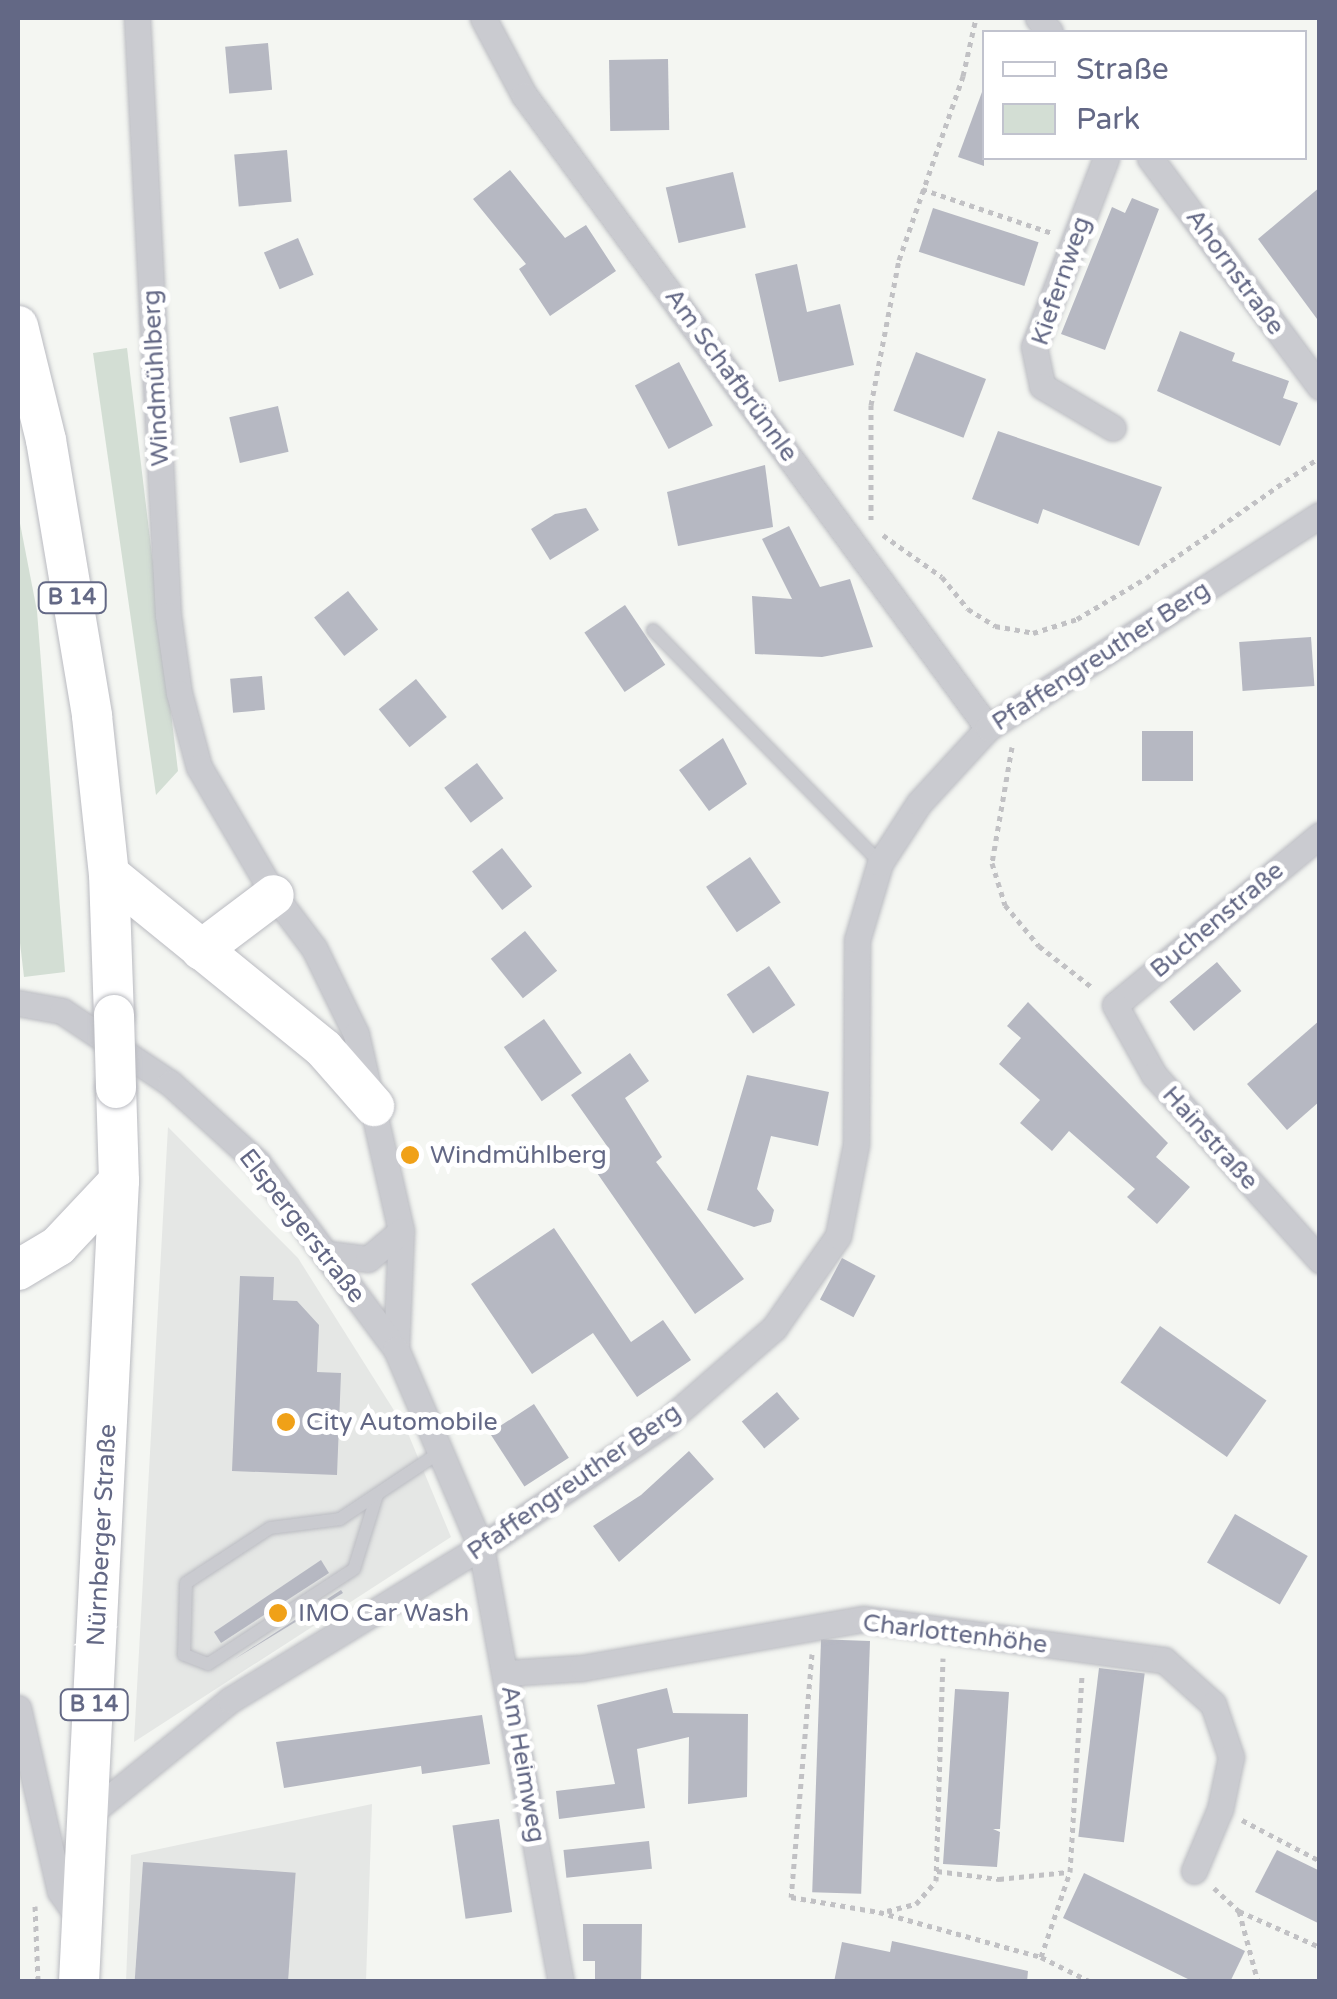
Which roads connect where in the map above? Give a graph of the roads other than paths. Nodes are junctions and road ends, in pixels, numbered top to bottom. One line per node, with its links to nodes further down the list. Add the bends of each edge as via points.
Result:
1 (138, 18): 14 (street, Windmühlberg, via 167,596 179,693 199,767)
2 (484, 18): 10 (street, Am Schafbrünnle, via 524,95)
3 (1105, 160): 7 (street, Kiefernweg, via 1034,347 1042,386)
4 (1151, 160): 6 (street, Ahornstraße)
5 (18, 326): 13 (main road, B 14, via 49,458 92,716)
6 (1320, 388)
7 (1113, 428)
8 (1320, 515): 10 (street, Pfaffengreuther Berg)
9 (652, 630): 12 (lane)
10 (988, 728): 12 (street, Pfaffengreuther Berg, via 919,803)
11 (1320, 835): 17 (street, Buchenstraße)
12 (880, 864): 27 (street, Pfaffengreuther Berg, via 857,940 856,1144 838,1236 774,1328 679,1411)
13 (109, 874): 15 (main road); 19 (main road, Nürnberger Straße / B 14, bridge)
14 (274, 895): 15 (main road); 18 (street, Windmühlberg, via 314,948 356,1034)
15 (200, 950): 18 (main road, via 324,1049)
16 (18, 1002): 21 (street, Elspergerstraße, via 62,1011 170,1083 257,1162)
17 (1115, 1006): 22 (street, Hainstraße, via 1154,1075)
18 (374, 1106): 20 (street, Windmühlberg)
19 (119, 1181): 23 (main road, via 58,1246); 30 (main road, Nürnberger Straße / B 14)
20 (401, 1231): 21 (street, via 368,1259); 24 (street, Windmühlberg)
21 (328, 1254): 24 (street, Elspergerstraße)
22 (1320, 1260)
23 (18, 1270)
24 (396, 1349): 25 (street, Elspergerstraße)
25 (442, 1450): 26 (lane); 27 (street, Elspergerstraße)
26 (377, 1495): 26 (lane, via 340,1520 270,1528 186,1583 184,1654 208,1664 354,1569)
27 (481, 1547): 28 (street, Am Heimweg); 30 (street, Pfaffengreuther Berg, via 230,1700)
28 (507, 1673): 31 (street, Charlottenhöhe, via 582,1668 815,1623 864,1620 1164,1660 1213,1704 1231,1757 1220,1808); 34 (street, Am Heimweg)
29 (18, 1708): 32 (street, via 60,1891)
30 (88, 1816): 32 (main road, Nürnberger Straße / B 14)
31 (1194, 1871)
32 (82, 1922): 33 (main road, Nürnberger Straße / B 14)
33 (79, 1982)
34 (560, 1982)

